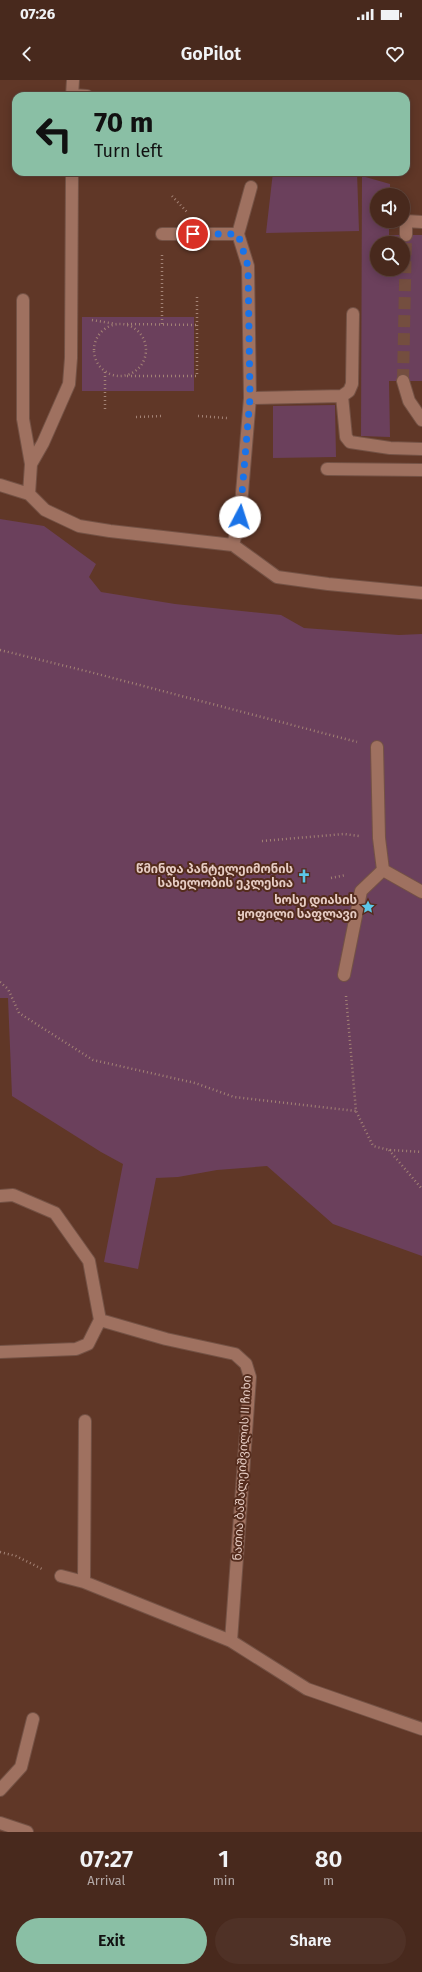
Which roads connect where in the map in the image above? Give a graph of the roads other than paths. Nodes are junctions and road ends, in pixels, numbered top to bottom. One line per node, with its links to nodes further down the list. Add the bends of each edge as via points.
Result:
1 (73, 80): 2 (street)
2 (72, 92)
3 (72, 176): 16 (street, via 69,384)
4 (251, 187): 7 (street)
5 (422, 222): 8 (street, via 406,221)
6 (162, 234): 7 (street)
7 (238, 234): 13 (street, via 248,266)
8 (406, 235)
9 (23, 300): 16 (street, via 23,419)
10 (353, 314): 12 (street, via 352,384 349,391)
11 (403, 381): 14 (street, via 410,401)
12 (342, 396): 13 (street); 15 (street, via 346,437 350,442)
13 (250, 398): 21 (street, via 240,517)
14 (422, 420)
15 (422, 450)
16 (31, 464): 20 (street)
17 (327, 470): 18 (street)
18 (422, 470)
19 (0, 485): 20 (street)
20 (29, 494): 21 (street, via 45,510 79,526)
21 (233, 545): 22 (street, via 277,577)
22 (422, 592)
23 (377, 747): 24 (street)
24 (382, 870): 25 (street); 26 (street, via 361,891)
25 (422, 892)
26 (344, 974)
27 (0, 1196): 28 (street, via 13,1195 55,1213 89,1261)
28 (100, 1320): 29 (street, via 88,1344 76,1350); 33 (street, ნათია ბაშალეიშვილის II ჩიხი, via 166,1339 235,1354 246,1364 250,1377)
29 (0, 1352)
30 (85, 1421): 32 (street)
31 (61, 1576): 32 (street)
32 (84, 1582): 33 (street)
33 (232, 1641): 35 (street, via 307,1689)
34 (33, 1719): 36 (street, via 21,1768)
35 (422, 1729)
36 (0, 1790)
37 (0, 1823): 38 (street)
38 (26, 1832)

